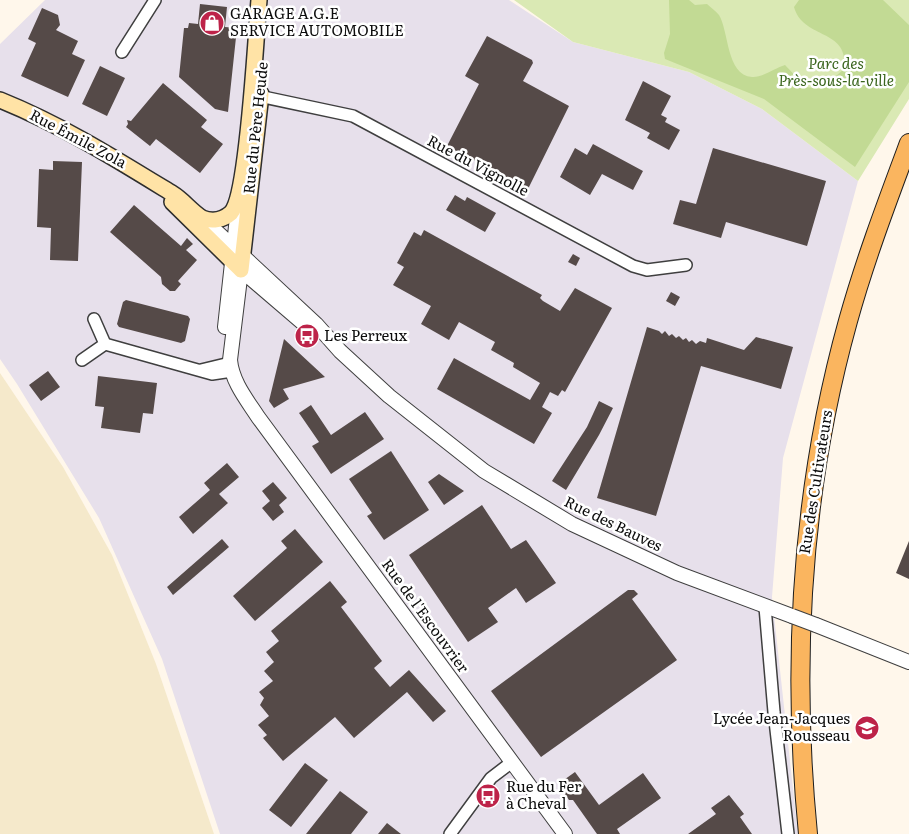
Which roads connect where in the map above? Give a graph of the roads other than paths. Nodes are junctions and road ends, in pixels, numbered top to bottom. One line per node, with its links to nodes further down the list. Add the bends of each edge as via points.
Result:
1 (155, 0): 4 (street)
2 (259, 0): 5 (main road, Rue du Père Heude)
3 (268, 0): 5 (main road, Rue du Père Heude)
4 (122, 52)
5 (256, 96): 10 (main road, Rue du Père Heude); 12 (main road, Rue du Père Heude); 13 (street, Rue du Vignolle, via 353,116 633,266 647,270)
6 (0, 100): 9 (main road, Rue Émile Zola, via 71,132)
7 (909, 143): 27 (main road, Rue des Cultivateurs, via 869,252 848,322 831,390 812,496 802,579 799,652 801,746)
8 (909, 167): 28 (main road, Rue des Cultivateurs, via 879,248 850,346 819,506 811,578 808,657 808,725)
9 (154, 183): 11 (main road, Rue Émile Zola, via 182,200); 12 (main road, Rue Émile Zola, via 185,217)
10 (240, 195): 11 (main road, via 232,211 224,217 212,220); 12 (street, Rue du Père Heude)
11 (201, 217): 12 (street, Rue Émile Zola)
12 (235, 255): 14 (street, Rue des Bauves); 15 (street, via 233,293); 18 (street, Rue des Bauves, via 316,324); 20 (street)
13 (686, 265)
14 (264, 292): 15 (street, via 249,293); 18 (street, Rue des Bauves)
15 (236, 305): 20 (street)
16 (94, 319): 17 (street)
17 (106, 344): 19 (street); 20 (street, via 201,370)
18 (340, 351): 21 (street, Rue des Bauves, via 424,426 521,495 572,524 676,573)
19 (82, 360)
20 (227, 368): 23 (street, Rue de l'Escouvrier, via 258,417)
21 (765, 607): 22 (street, Rue des Bauves, bridge); 26 (street)
22 (909, 662)
23 (512, 762): 24 (street, via 491,778); 25 (street, Rue de l'Escouvrier)
24 (450, 834)
25 (565, 834)
26 (788, 834)
27 (808, 834)
28 (817, 834)

